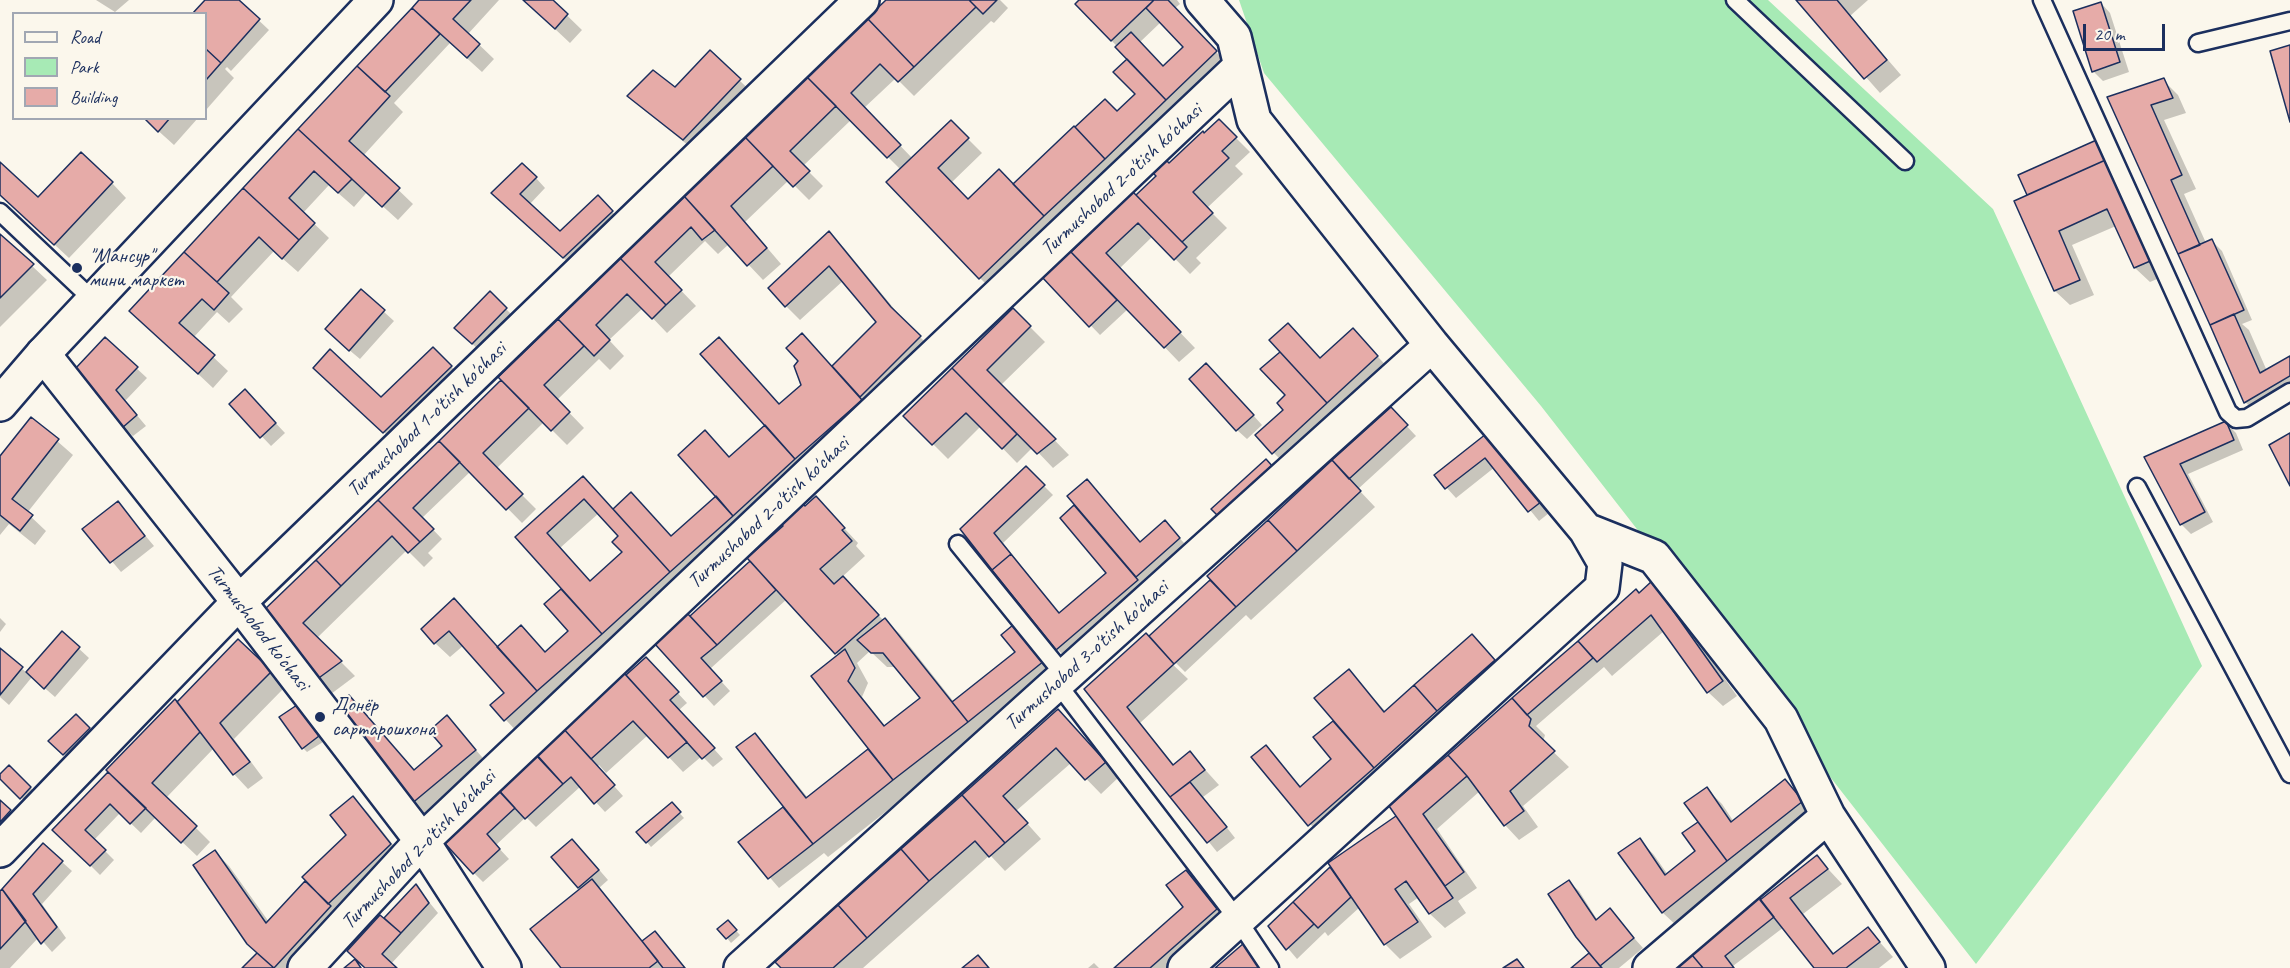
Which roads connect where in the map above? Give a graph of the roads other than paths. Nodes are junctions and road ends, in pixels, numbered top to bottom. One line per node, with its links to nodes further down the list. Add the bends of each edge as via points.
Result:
1 (376, 0): 11 (street)
2 (862, 0): 19 (street, Turmushobod 1-o'tish ko'chasi)
3 (1202, 0): 8 (street, via 1234,37)
4 (1735, 0): 9 (lane)
5 (2042, 0): 14 (lane, via 2228,412 2236,419 2247,418)
6 (2290, 21): 7 (lane)
7 (2198, 43)
8 (1240, 67): 12 (street, via 1254,120); 23 (street, Turmushobod 2-o'tish ko'chasi)
9 (1905, 160)
10 (0, 212): 11 (lane)
11 (94, 301): 13 (street)
12 (1432, 345): 17 (street); 20 (street, Turmushobod 3-o'tish ko'chasi)
13 (43, 354): 15 (street); 19 (street, Turmushobod ko'chasi)
14 (2290, 392)
15 (0, 404)
16 (2137, 487): 21 (lane)
17 (1586, 530): 22 (street, via 1654,557 1781,719); 25 (street, via 1605,562 1602,588)
18 (958, 544): 20 (lane)
19 (239, 602): 23 (street, Turmushobod ko'chasi); 24 (street, Turmushobod 1-o'tish ko'chasi)
20 (1061, 680): 25 (lane); 28 (street, Turmushobod 3-o'tish ko'chasi)
21 (2290, 774)
22 (1828, 816): 31 (street); 32 (street)
23 (422, 841): 26 (street, Turmushobod 2-o'tish ko'chasi); 27 (street, Turmushobod ko'chasi)
24 (0, 850)
25 (1238, 920): 29 (street); 30 (lane)
26 (305, 968)
27 (504, 968)
28 (741, 968)
29 (1185, 968)
30 (1270, 968)
31 (1650, 968)
32 (1928, 968)

